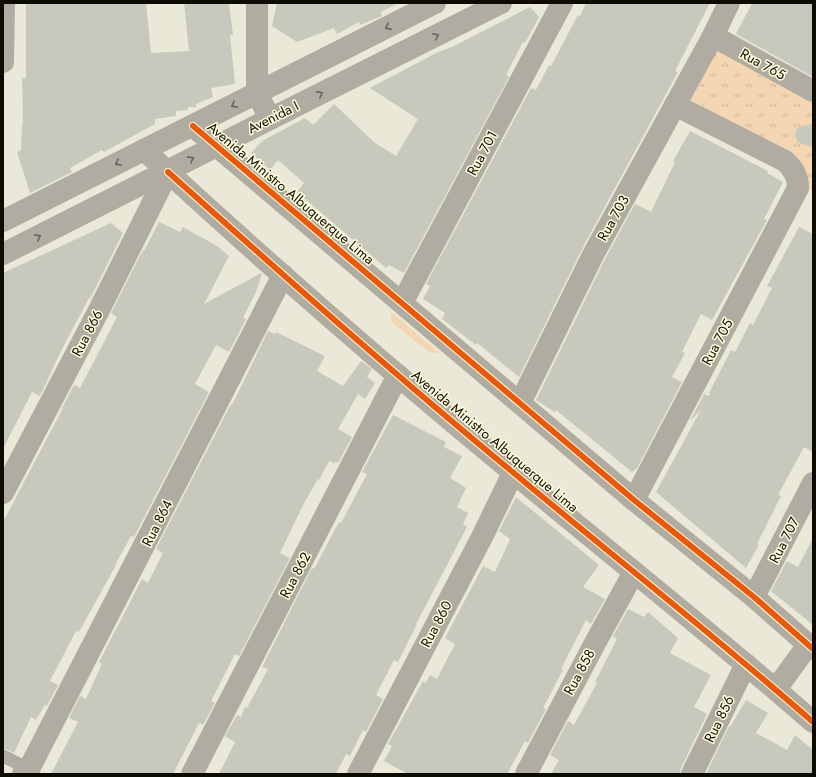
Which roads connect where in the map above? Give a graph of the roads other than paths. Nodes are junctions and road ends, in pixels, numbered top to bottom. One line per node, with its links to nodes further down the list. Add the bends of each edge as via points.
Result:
1 (4, 3): 8 (street)
2 (257, 3): 10 (street)
3 (435, 3): 10 (street, Avenida I, one-way to 10)
4 (501, 3): 12 (street, Avenida I, one-way to 4)
5 (562, 3): 20 (street, Rua 701)
6 (729, 3): 7 (street, Rua 703)
7 (713, 36): 9 (street, Rua 765); 11 (street, Rua 703)
8 (3, 62)
9 (813, 91)
10 (257, 93): 12 (street); 13 (street, Avenida I, one-way to 13)
11 (675, 105): 22 (street, Rua 703, via 594,254); 26 (street, Rua 705, via 785,161 797,177 798,188)
12 (270, 118): 14 (street, Avenida I)
13 (193, 126): 14 (street, Avenida Ministro Albuquerque Lima); 15 (street, Avenida I)
14 (217, 146): 16 (street, Avenida I, one-way to 14); 20 (street, Avenida Ministro Albuquerque Lima)
15 (144, 150): 16 (street, Avenida Ministro Albuquerque Lima); 17 (street, Avenida I, one-way to 17)
16 (168, 172): 18 (street, Avenida I, one-way to 16); 19 (street, Avenida Ministro Albuquerque Lima); 25 (street, Rua 866)
17 (3, 221)
18 (3, 254)
19 (283, 276): 21 (street, Avenida Ministro Albuquerque Lima); 34 (street, Rua 864)
20 (402, 303): 22 (street, Avenida Ministro Albuquerque Lima)
21 (398, 375): 23 (street, Avenida Ministro Albuquerque Lima); 35 (street, Rua 862)
22 (520, 403): 26 (street, Avenida Ministro Albuquerque Lima)
23 (514, 473): 27 (street, Avenida Ministro Albuquerque Lima); 36 (street, Rua 860)
24 (813, 482): 28 (street, Rua 707)
25 (3, 493)
26 (634, 500): 28 (street, Avenida Ministro Albuquerque Lima)
27 (634, 572): 30 (street, Avenida Ministro Albuquerque Lima); 37 (street, Rua 858)
28 (754, 596): 29 (street, Avenida Ministro Albuquerque Lima)
29 (810, 647): 31 (street)
30 (746, 664): 31 (street, Avenida Ministro Albuquerque Lima); 38 (street, Rua 856)
31 (776, 689): 32 (street, Avenida Ministro Albuquerque Lima)
32 (813, 722)
33 (3, 756): 34 (lane)
34 (26, 772)
35 (192, 774)
36 (358, 774)
37 (526, 774)
38 (692, 774)

